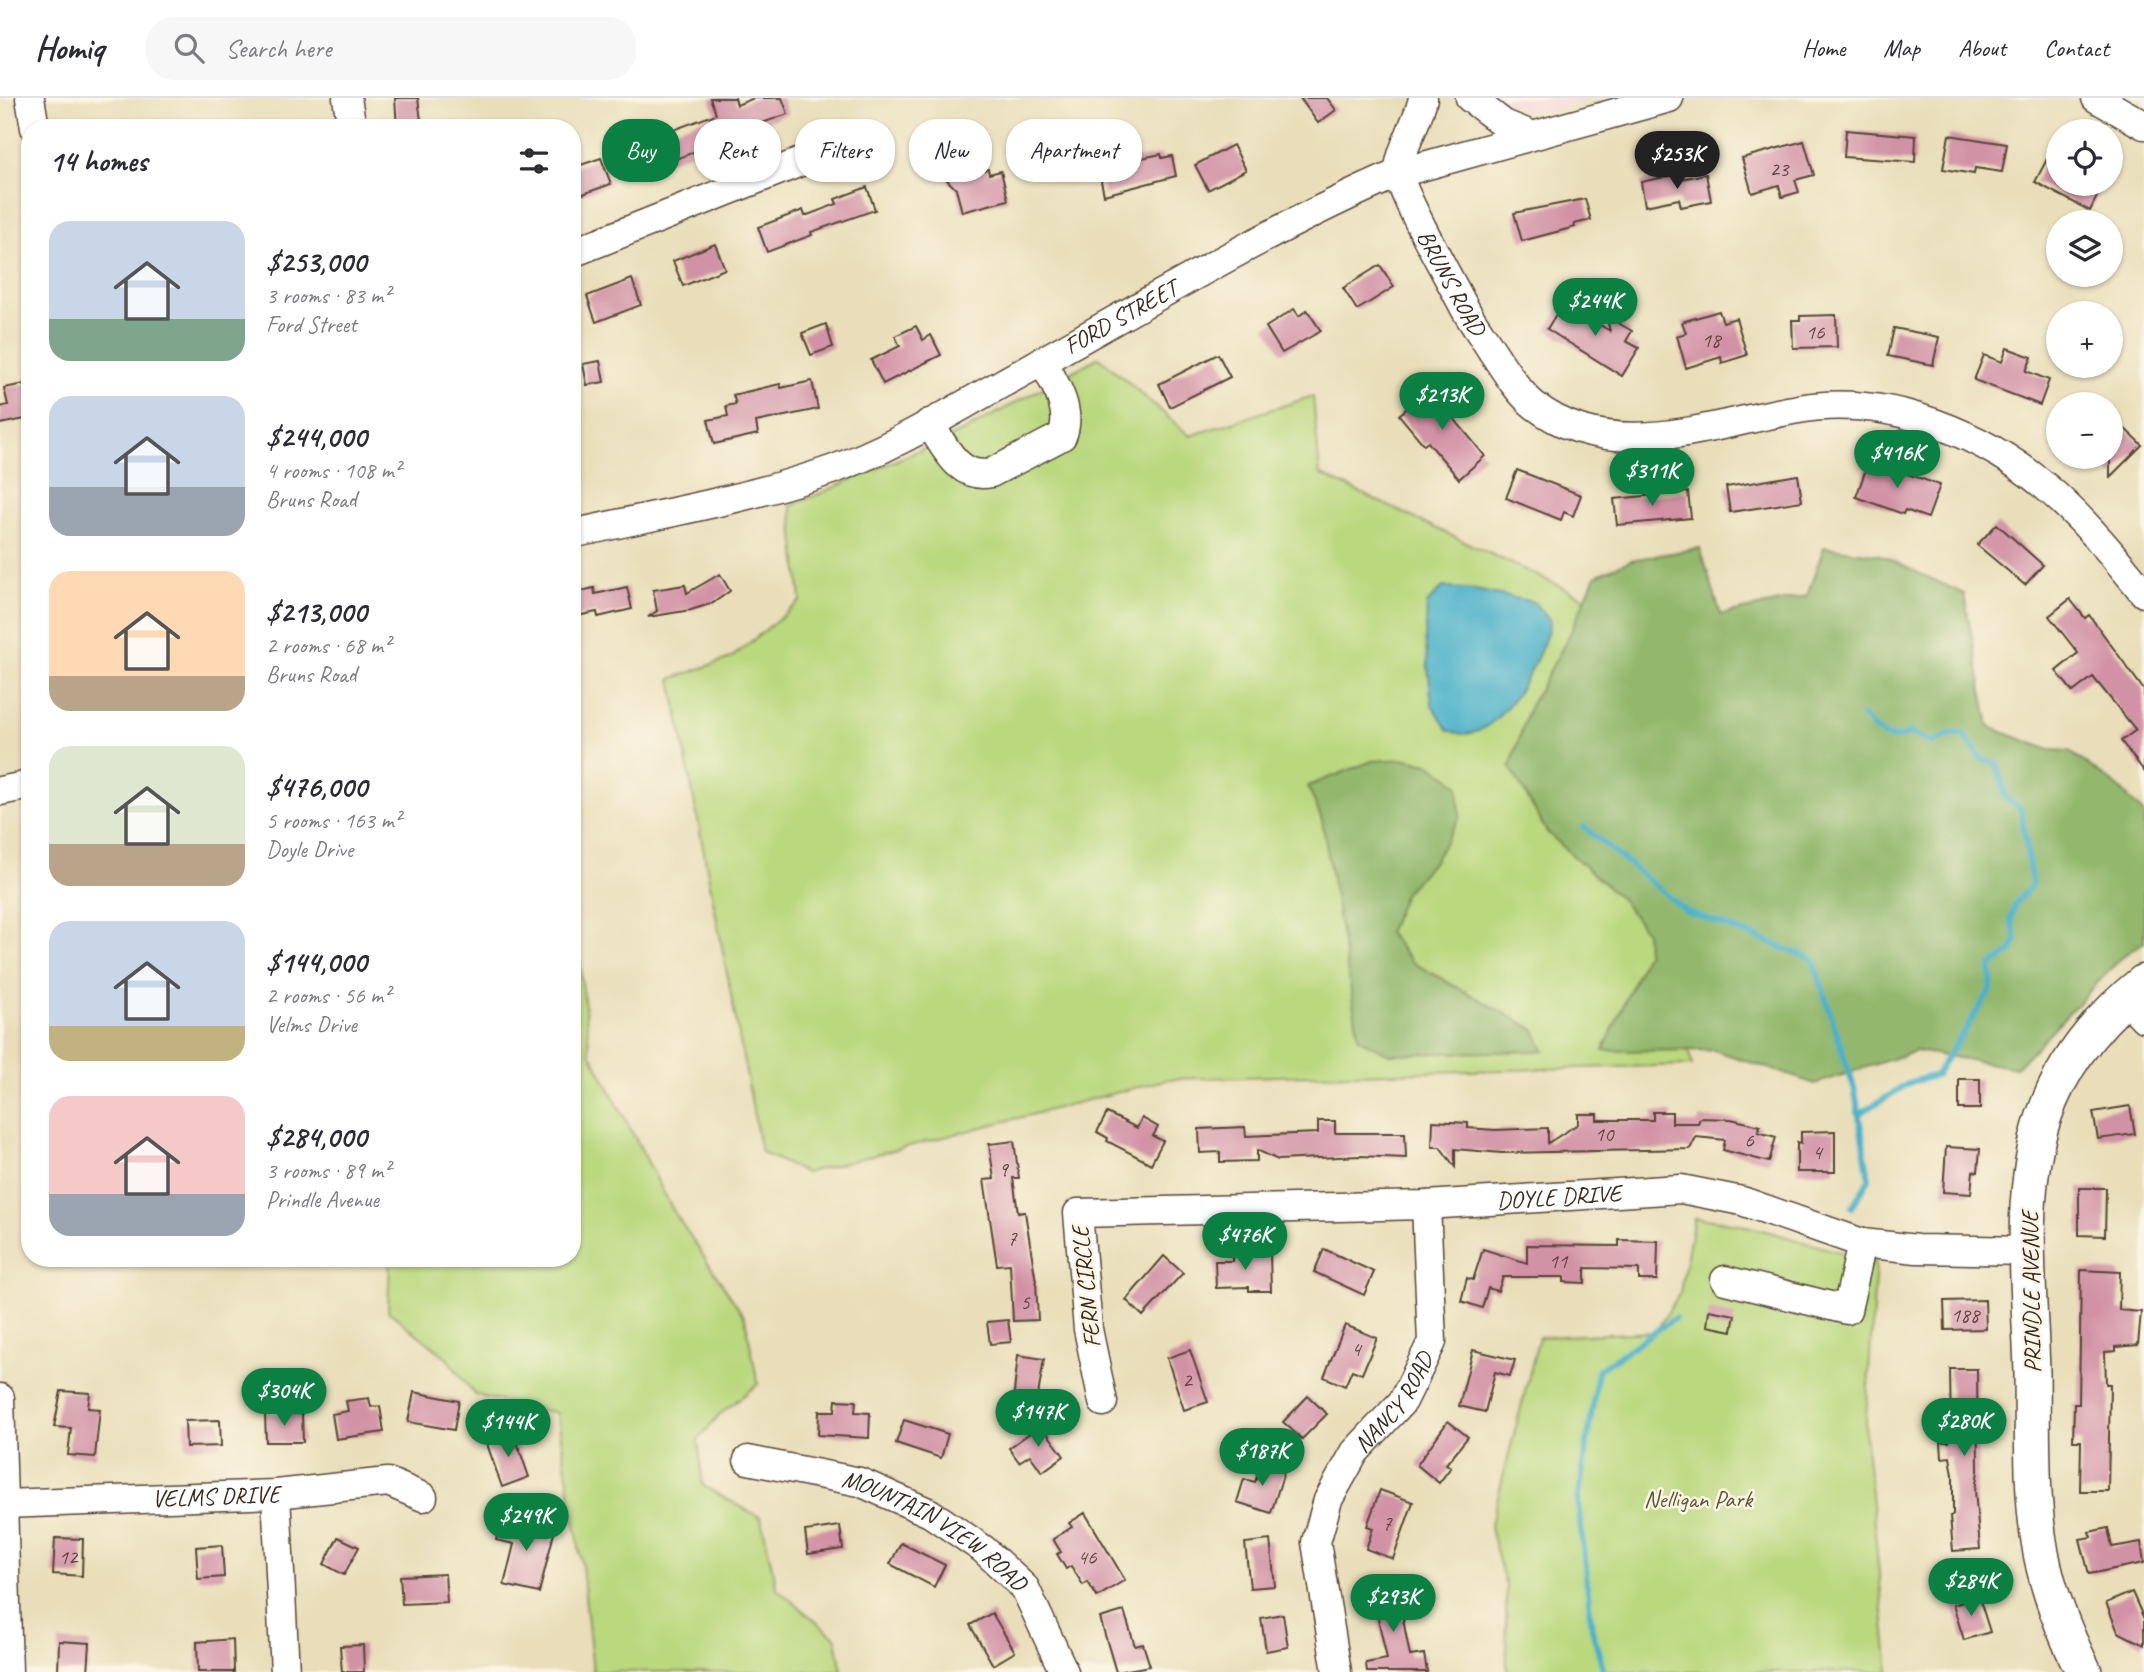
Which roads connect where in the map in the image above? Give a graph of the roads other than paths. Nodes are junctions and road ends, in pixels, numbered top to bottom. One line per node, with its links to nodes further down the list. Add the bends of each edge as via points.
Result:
1 (30, 98): 7 (street)
2 (347, 98): 8 (street)
3 (1423, 98): 12 (street)
4 (1469, 98): 10 (street, via 1504,124)
5 (1669, 98): 10 (street, FORD STREET)
6 (2096, 98): 9 (street)
7 (34, 119)
8 (350, 119)
9 (2144, 125)
10 (1531, 135): 12 (street, FORD STREET)
11 (795, 164): 13 (street)
12 (1399, 173): 14 (street, FORD STREET, via 1294,223); 17 (street, BRUNS ROAD, via 1467,312 1512,382 1553,418 1584,430 1640,438 1802,408 1869,407 1918,417 1968,436 2016,462 2059,496)
13 (581, 249)
14 (1042, 361): 15 (street, FORD STREET); 15 (street, via 1065,411 1067,425 1062,436 980,475 960,467)
15 (929, 423): 16 (street, FORD STREET, via 835,469 771,489)
16 (581, 532)
17 (2144, 593)
18 (21, 787): 19 (street)
19 (0, 791)
20 (2138, 999): 24 (main road, PRINDLE AVENUE, via 2095,1026 2072,1057 2044,1115 2031,1179)
21 (1426, 1205): 22 (street, DOYLE DRIVE); 23 (street, DOYLE DRIVE, via 1681,1189 1742,1201); 35 (street, NANCY ROAD, via 1432,1342 1403,1401 1355,1452 1328,1500 1316,1542)
22 (1078, 1213): 27 (street, FERN CIRCLE, via 1088,1329)
23 (1862, 1243): 24 (street, DOYLE DRIVE); 25 (street, via 1847,1310)
24 (2029, 1251): 36 (main road, PRINDLE AVENUE, via 2035,1492 2041,1552 2060,1622)
25 (1725, 1280)
26 (0, 1398): 31 (street)
27 (1103, 1402)
28 (748, 1460): 34 (street, MOUNTAIN VIEW ROAD, via 860,1482 930,1513 983,1549 1025,1588)
29 (276, 1494): 30 (street, VELMS DRIVE, via 388,1482); 31 (street, VELMS DRIVE); 33 (street)
30 (424, 1497)
31 (4, 1504): 32 (street)
32 (8, 1672)
33 (285, 1672)
34 (1064, 1672)
35 (1338, 1672)
36 (2084, 1672)

